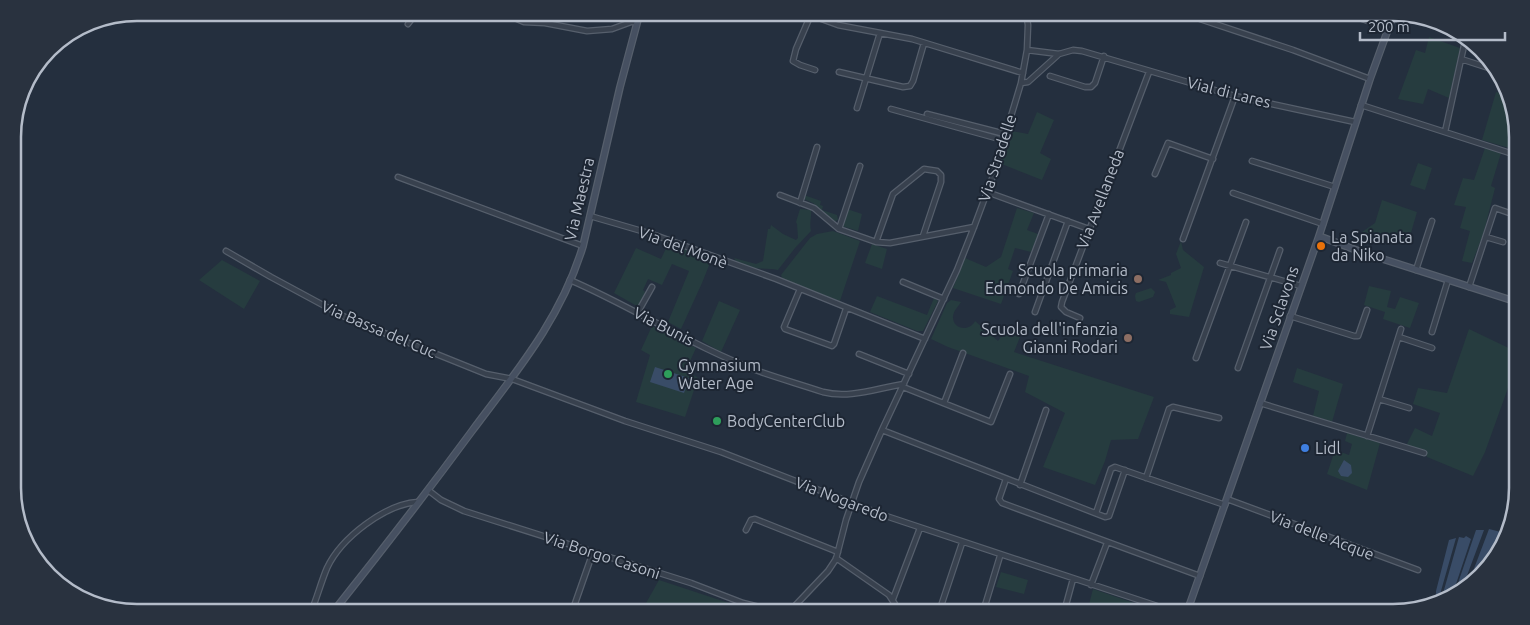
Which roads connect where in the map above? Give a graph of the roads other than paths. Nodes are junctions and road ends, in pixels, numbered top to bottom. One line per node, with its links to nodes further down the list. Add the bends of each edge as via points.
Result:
1 (410, 21): 10 (street)
2 (531, 21): 9 (street, via 587,31)
3 (808, 21): 20 (street, via 793,61)
4 (828, 21): 12 (street)
5 (1027, 21): 15 (street, Via Stradelle)
6 (1206, 21): 26 (street)
7 (1368, 21): 11 (street)
8 (1391, 21): 11 (street, Via Sclavons)
9 (637, 22): 50 (street, Via Maestra)
10 (408, 24)
11 (1389, 28): 26 (street, Via Sclavons)
12 (880, 33): 13 (street); 25 (street)
13 (924, 44): 23 (street); 25 (street, via 910,86)
14 (1464, 46): 18 (street)
15 (1027, 50): 16 (street, Vial di Lares); 23 (street, Via Stradelle)
16 (1059, 54): 17 (street, Vial di Lares, via 1074,50); 27 (street, via 1028,82)
17 (1104, 56): 22 (street, Vial di Lares); 24 (street, via 1091,87)
18 (1461, 59): 19 (street); 34 (street)
19 (1484, 66)
20 (815, 70)
21 (839, 72): 25 (street)
22 (1148, 72): 28 (street, Vial di Lares); 57 (street, Via Avellaneda)
23 (1023, 74): 27 (street, Via Stradelle)
24 (1050, 76)
25 (867, 77): 30 (street)
26 (1370, 79): 29 (street, Via Sclavons)
27 (1021, 83): 35 (street, Via Stradelle)
28 (1235, 96): 33 (street, Vial di Lares); 38 (street)
29 (1361, 105): 33 (street, Via Sclavons); 34 (street)
30 (857, 108)
31 (891, 109): 35 (street)
32 (927, 114): 35 (street)
33 (1355, 122): 43 (street, Via Sclavons)
34 (1445, 132): 37 (street)
35 (1004, 137): 44 (street, Via Stradelle)
36 (817, 147): 47 (street)
37 (1509, 154)
38 (1213, 159): 41 (street, via 1168,143); 61 (street)
39 (1252, 161): 43 (street)
40 (860, 166): 56 (street)
41 (1155, 174)
42 (398, 178): 64 (street)
43 (1335, 187): 54 (street, Via Sclavons)
44 (987, 192): 49 (street); 55 (street, Via Stradelle)
45 (1233, 193): 54 (street)
46 (780, 195): 47 (street)
47 (800, 203): 56 (street, via 814,208)
48 (1509, 213): 60 (street, via 1495,208)
49 (1049, 214): 51 (street); 78 (street)
50 (590, 216): 64 (street, Via Maestra); 77 (street, Via del Monè, via 652,234)
51 (1068, 220): 57 (street); 84 (street)
52 (1432, 221): 69 (street)
53 (1246, 222): 68 (street)
54 (1323, 224): 59 (street, Via Sclavons)
55 (974, 227): 58 (street); 79 (street, Via Stradelle)
56 (839, 229): 62 (street)
57 (1089, 229): 86 (street, Via Avellaneda, via 1062,302 1066,312)
58 (923, 236): 62 (street, via 890,243); 62 (street, via 941,182 941,175 924,168 893,194)
59 (1319, 236): 69 (street); 74 (street, Via Sclavons)
60 (1486, 237): 63 (street); 76 (street)
61 (1183, 239)
62 (876, 242)
63 (1503, 242)
64 (583, 246): 71 (street, Via Maestra)
65 (1280, 250): 70 (street)
66 (226, 251): 98 (street, Via Bassa del Cuc, via 347,318 486,374)
67 (1220, 263): 68 (street)
68 (1230, 266): 70 (street); 94 (street)
69 (1416, 270): 72 (street)
70 (1270, 277): 74 (street); 95 (street)
71 (570, 280): 83 (street, Via Bunis); 98 (street, Via Maestra, via 548,328)
72 (1448, 280): 76 (street); 88 (street)
73 (903, 282): 79 (street)
74 (1301, 286): 85 (street, Via Sclavons)
75 (652, 287): 83 (street)
76 (1469, 287): 80 (street)
77 (800, 289): 81 (street, Via del Monè); 81 (street, via 785,329 832,346)
78 (1019, 294)
79 (944, 299): 90 (street, Via Stradelle)
80 (1509, 300)
81 (846, 309): 90 (street, Via del Monè)
82 (1366, 310): 85 (street, via 1358,336)
83 (638, 312): 99 (street, Via Bunis, via 760,372 828,393 858,394)
84 (1035, 312)
85 (1290, 316): 102 (street, Via Sclavons)
86 (1080, 318)
87 (1401, 329): 89 (street)
88 (1432, 332)
89 (1399, 337): 91 (street); 100 (street)
90 (925, 339): 96 (street, Via Stradelle)
91 (1432, 348)
92 (963, 353): 101 (street)
93 (858, 354): 96 (street)
94 (1196, 358)
95 (1238, 368)
96 (909, 374): 99 (street, Via Stradelle)
97 (1010, 374): 101 (street, via 990,422)
98 (512, 379): 113 (street, Via Maestra); 116 (street, Via Nogaredo, via 720,452)
99 (903, 386): 101 (street); 106 (street, Via Stradelle)
100 (1379, 399): 103 (street); 107 (street)
101 (944, 403)
102 (1260, 403): 107 (street); 115 (street, Via Sclavons)
103 (1410, 408)
104 (1046, 410): 112 (street)
105 (1219, 418): 110 (street, via 1173,407 1169,409)
106 (882, 430): 111 (street); 116 (street, Via Stradelle)
107 (1367, 436): 108 (street)
108 (1424, 453)
109 (1125, 470): 110 (street, Via delle Acque); 117 (street, via 1111,469); 117 (street, via 1109,516)
110 (1146, 478): 115 (street, Via delle Acque)
111 (1006, 479): 112 (street); 121 (street, via 999,499 1002,503)
112 (1020, 485): 117 (street)
113 (428, 490): 114 (street, Via Maestra); 122 (street, Via Borgo Casoni, via 464,511)
114 (418, 502): 131 (street, via 406,503 362,527 328,567); 132 (street, Via Maestra)
115 (1226, 502): 126 (street, Via delle Acque); 127 (street, Via Sclavons)
116 (851, 503): 118 (street, Via Nogaredo); 123 (street, Via Stradelle)
117 (1096, 513)
118 (920, 528): 120 (street, Via Nogaredo); 130 (street)
119 (746, 530): 123 (street, via 751,520 755,520)
120 (962, 543): 124 (street, Via Nogaredo); 137 (street)
121 (1107, 543): 127 (street); 129 (street)
122 (593, 552): 133 (street); 134 (street, Via Borgo Casoni)
123 (838, 552): 125 (street, Via Stradelle)
124 (1000, 556): 128 (street, Via Nogaredo); 138 (street)
125 (836, 558): 130 (street); 135 (street, Via Stradelle)
126 (1418, 570)
127 (1200, 576): 141 (street, Via Sclavons)
128 (1073, 580): 129 (street, Via Nogaredo); 139 (street)
129 (1091, 585): 140 (street, Via Nogaredo)
130 (893, 599): 136 (street)
131 (314, 604)
132 (340, 604)
133 (575, 604)
134 (747, 604)
135 (797, 604)
136 (896, 604)
137 (942, 604)
138 (985, 604)
139 (1066, 604)
140 (1150, 604)
141 (1191, 604)

